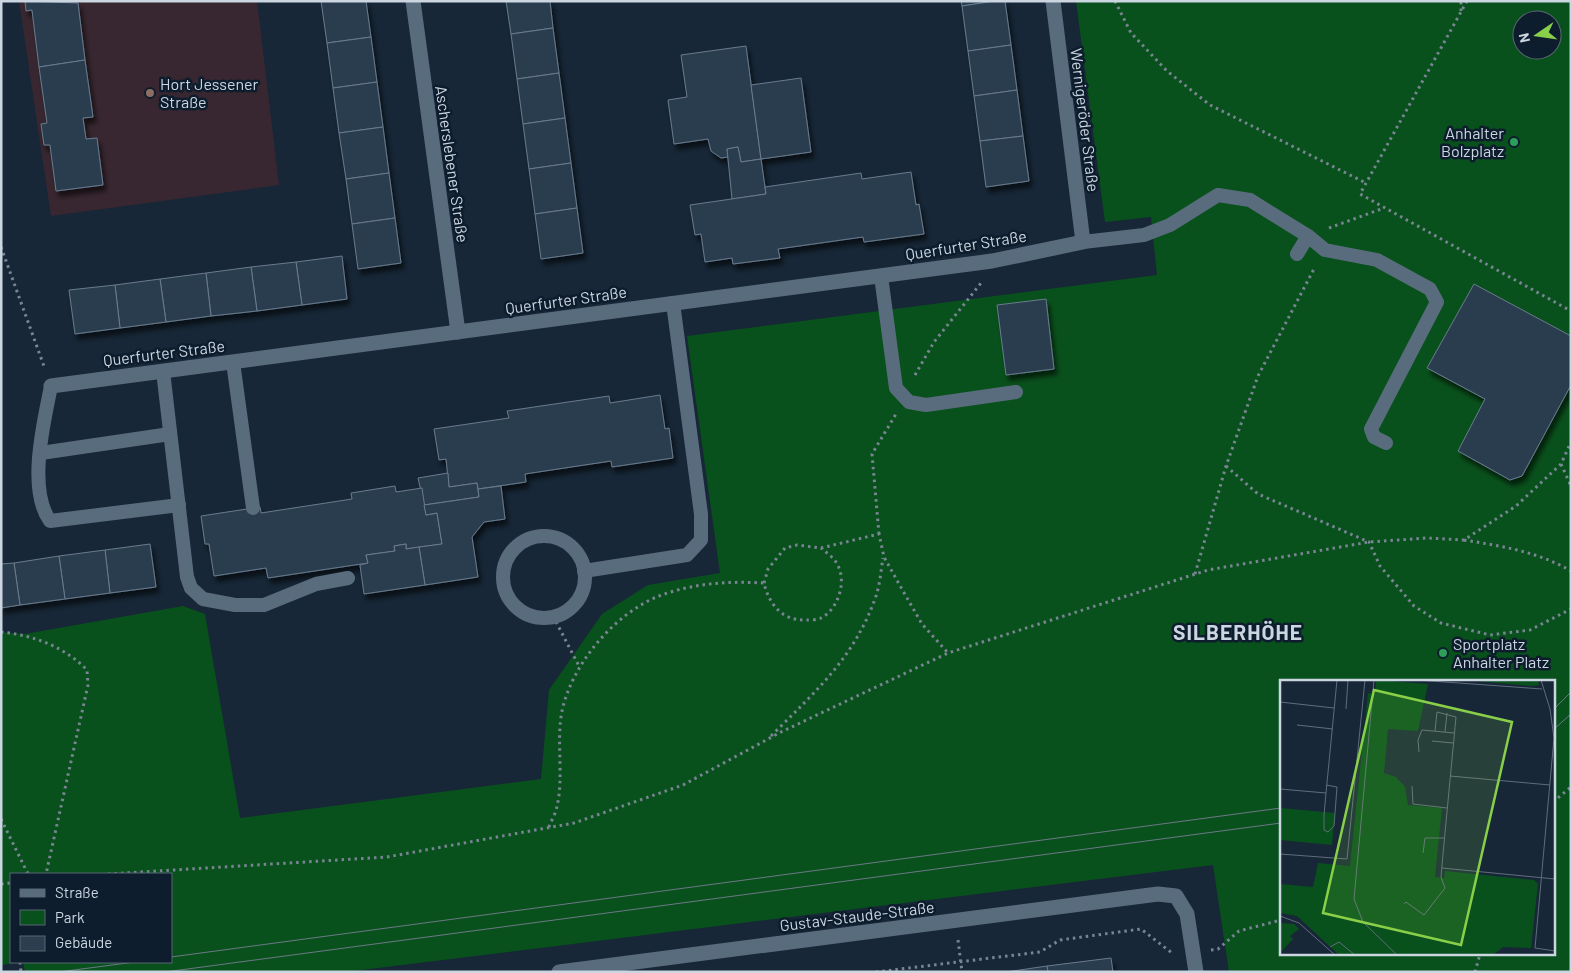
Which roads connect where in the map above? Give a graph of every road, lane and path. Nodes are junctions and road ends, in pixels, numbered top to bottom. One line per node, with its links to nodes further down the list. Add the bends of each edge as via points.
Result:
1 (413, 1): 17 (street, Ascherslebener Straße)
2 (1053, 1): 10 (street, Wernigeröder Straße)
3 (1115, 1): 7 (path, via 1131,33 1167,71 1210,105)
4 (1462, 1): 6 (path)
5 (1467, 1): 6 (path)
6 (1461, 11): 7 (path)
7 (1366, 183): 8 (path, via 1360,194)
8 (1385, 207): 9 (path); 16 (path)
9 (1308, 236): 10 (lane, via 1250,200 1218,195 1170,225 1144,235); 12 (lane); 13 (lane)
10 (1084, 242): 14 (street, Querfurter Straße, via 992,261)
11 (1, 247): 20 (path)
12 (1324, 250): 24 (lane, via 1377,260 1430,289 1437,302 1371,429 1374,437); 27 (path, via 1258,376)
13 (1297, 254)
14 (881, 276): 15 (street, Querfurter Straße); 21 (lane, via 896,388 909,402 926,404)
15 (673, 303): 17 (street, Querfurter Straße); 35 (lane, via 702,514 701,540 687,555)
16 (1571, 311)
17 (458, 332): 18 (street, Querfurter Straße)
18 (233, 362): 19 (street, Querfurter Straße); 30 (lane)
19 (163, 371): 20 (street, Querfurter Straße); 22 (lane)
20 (51, 386): 25 (lane)
21 (1016, 392)
22 (170, 434): 25 (lane); 29 (lane)
23 (1571, 442): 26 (path)
24 (1386, 443)
25 (41, 453): 29 (lane, via 40,496 50,521)
26 (1561, 464): 28 (path); 31 (path, via 1516,506)
27 (1226, 466): 32 (path, via 1258,494); 37 (path)
28 (1571, 486)
29 (179, 506): 38 (lane, via 186,577 191,588 203,599 235,605 264,605 316,584)
30 (253, 508)
31 (1464, 540): 32 (path, via 1427,538); 36 (path, via 1509,547)
32 (1369, 542): 37 (path); 40 (path, via 1380,566 1414,606 1441,623 1490,635 1530,630)
33 (821, 548): 34 (path, via 879,534); 39 (path, via 797,545 785,548 768,569); 39 (path, via 840,569 842,583 834,608 820,619 796,620 780,613 768,598)
34 (884, 557): 43 (path, via 922,624); 45 (path, via 877,594 852,648 834,672)
35 (584, 571): 41 (lane, via 580,596 572,606); 41 (lane, via 576,552 559,538 531,537 509,554 503,582 514,605 536,617)
36 (1571, 571)
37 (1194, 575): 43 (path)
38 (348, 578)
39 (764, 583): 44 (path, via 711,583 659,596 613,626)
40 (1571, 609)
41 (554, 616): 44 (path)
42 (1, 632): 51 (path, via 25,634 74,656 87,670 88,685)
43 (948, 653): 45 (path)
44 (579, 666): 49 (path, via 566,694 562,713 558,806)
45 (768, 740): 49 (path, via 683,785 574,823)
46 (1571, 786): 47 (path)
47 (1554, 801)
48 (1, 819): 50 (path)
49 (548, 828): 52 (path, via 387,857)
50 (28, 873)
51 (46, 873)
52 (124, 873)
53 (1280, 920): 55 (path, via 1240,931 1218,949)
54 (956, 921): 55 (street, Gustav-Staude-Straße, via 1158,894 1176,896 1187,914); 58 (path); 59 (street, Gustav-Staude-Straße)
55 (1193, 953): 62 (street)
56 (1479, 956): 63 (path)
57 (1178, 957): 58 (path, via 1141,929 1060,940 1040,952)
58 (961, 963): 60 (path); 61 (path)
59 (559, 972)
60 (876, 972)
61 (962, 972)
62 (1196, 972)
63 (1475, 972)

